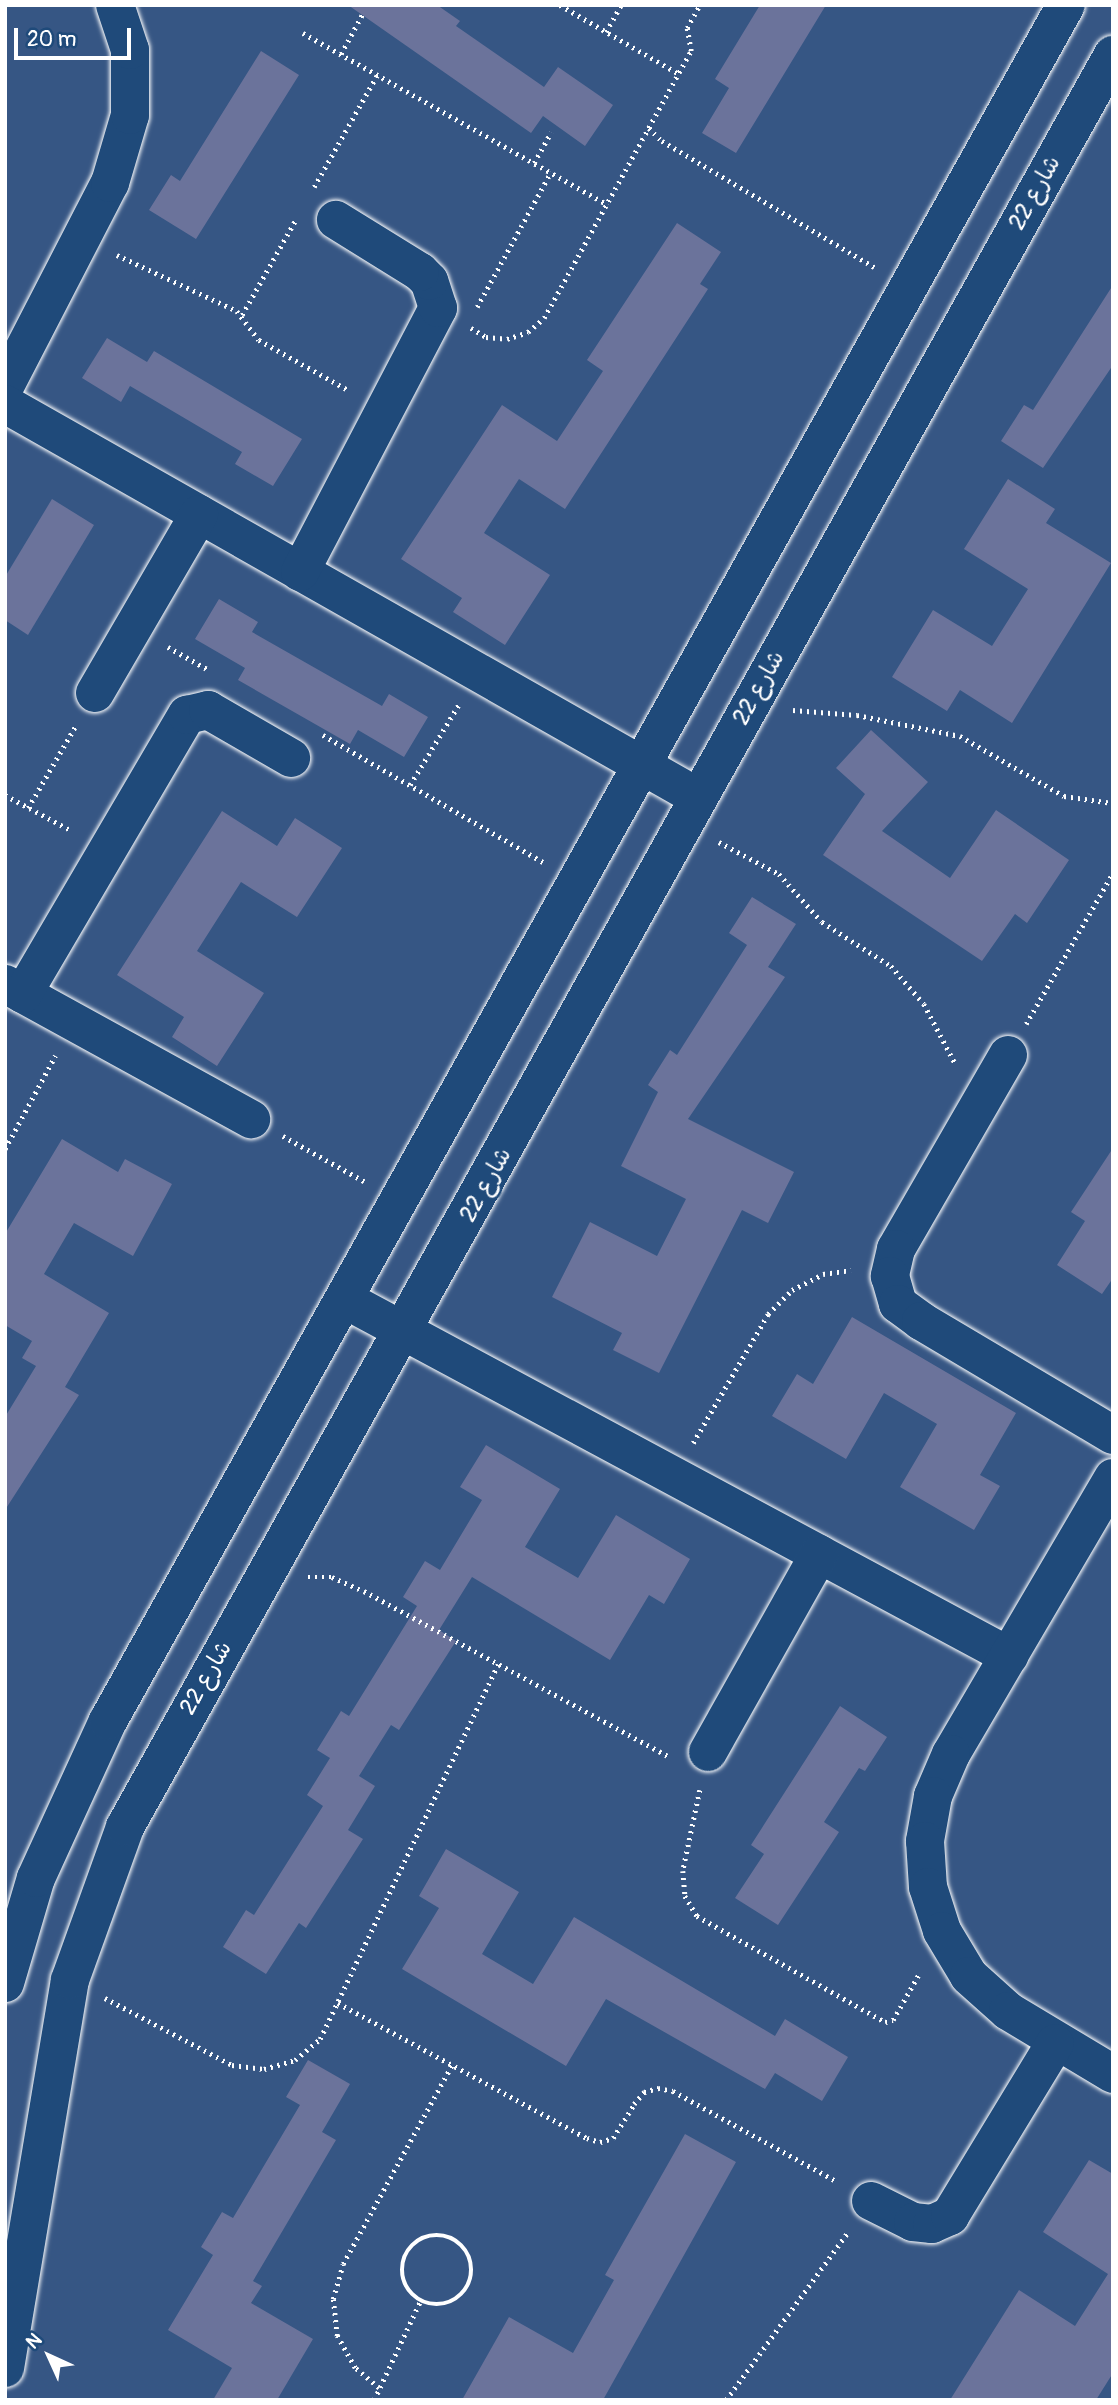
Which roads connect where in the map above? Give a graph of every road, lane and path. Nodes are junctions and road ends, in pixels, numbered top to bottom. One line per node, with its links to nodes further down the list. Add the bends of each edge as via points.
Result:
1 (115, 5): 17 (street, via 130,50 130,115 110,183)
2 (560, 5): 7 (path)
3 (621, 5): 7 (path)
4 (700, 5): 11 (path, via 687,28 691,51)
5 (1066, 5): 18 (street)
6 (363, 13): 9 (path)
7 (606, 32): 11 (path)
8 (303, 33): 9 (path)
9 (341, 54): 14 (path)
10 (1113, 55): 29 (street, شارع 22)
11 (678, 74): 12 (path)
12 (649, 128): 15 (path); 18 (path, via 662,141)
13 (551, 132): 14 (path)
14 (534, 163): 15 (path)
15 (608, 205): 19 (path, via 544,318 528,332 496,338)
16 (336, 220): 22 (street, via 410,264 429,281 438,308)
17 (81, 238): 20 (street); 22 (path, via 237,311 259,340)
18 (906, 287): 31 (street)
19 (467, 326)
20 (5, 386)
21 (5, 404): 23 (street)
22 (384, 410): 24 (street)
23 (199, 514): 24 (street); 25 (street)
24 (300, 572): 26 (street)
25 (134, 627): 27 (path); 28 (street)
26 (478, 673): 31 (street); 32 (path)
27 (216, 675)
28 (95, 693): 35 (path)
29 (746, 711): 34 (path, via 858,716 960,736 1065,796); 36 (street, شارع 22)
30 (301, 743): 32 (path); 37 (street, via 215,713 193,710 182,721)
31 (642, 766): 36 (street); 39 (street)
32 (410, 785): 39 (path)
33 (5, 795): 35 (path)
34 (1113, 803)
35 (28, 808): 37 (path)
36 (691, 810): 43 (path, via 779,874 821,922 891,966 924,1004); 49 (street, شارع 22)
37 (106, 850): 40 (street)
38 (1113, 873): 42 (path)
39 (577, 882): 46 (street)
40 (14, 989): 41 (street)
41 (74, 1022): 44 (street); 45 (path)
42 (1008, 1055): 43 (street)
43 (978, 1107): 47 (street, via 897,1249)
44 (251, 1119): 46 (path)
45 (5, 1149)
46 (399, 1200): 48 (street)
47 (890, 1276): 50 (street, via 898,1304 921,1321); 51 (path, via 845,1271 823,1274 792,1290 768,1314)
48 (344, 1299): 49 (street); 60 (street, via 75,1787 36,1878)
49 (405, 1331): 51 (street); 54 (street, شارع 22)
50 (1113, 1435)
51 (675, 1476): 53 (street)
52 (1113, 1478): 55 (street)
53 (819, 1554): 55 (street); 57 (street)
54 (260, 1585): 56 (path, via 298,1576 332,1577); 59 (street, شارع 22, via 125,1827)
55 (1009, 1656): 58 (street, via 951,1754 933,1796 925,1841 928,1887)
56 (498, 1664): 57 (path, via 677,1761 700,1761); 61 (path)
57 (708, 1752): 58 (path, via 683,1871 685,1896 697,1916 885,2022 893,2020)
58 (942, 1931): 62 (street, via 969,1976 1008,2011)
59 (70, 1980): 61 (path, via 232,2065 264,2069 295,2060 320,2039); 67 (street, شارع 22)
60 (5, 1983)
61 (338, 2004): 63 (path)
62 (1055, 2043): 64 (street); 65 (street, via 950,2216 932,2224 913,2222)
63 (452, 2065): 65 (path, via 600,2142 613,2138 644,2092 673,2091); 68 (path, via 342,2264 333,2299 337,2336 355,2368)
64 (1113, 2074)
65 (871, 2201): 70 (path)
66 (420, 2302): 66 (path, via 437,2306 454,2302 472,2275 470,2258 461,2244 446,2235 422,2240 404,2257 401,2274); 68 (path)
67 (5, 2368)
68 (379, 2388): 69 (path)
69 (374, 2400)
70 (726, 2400)

